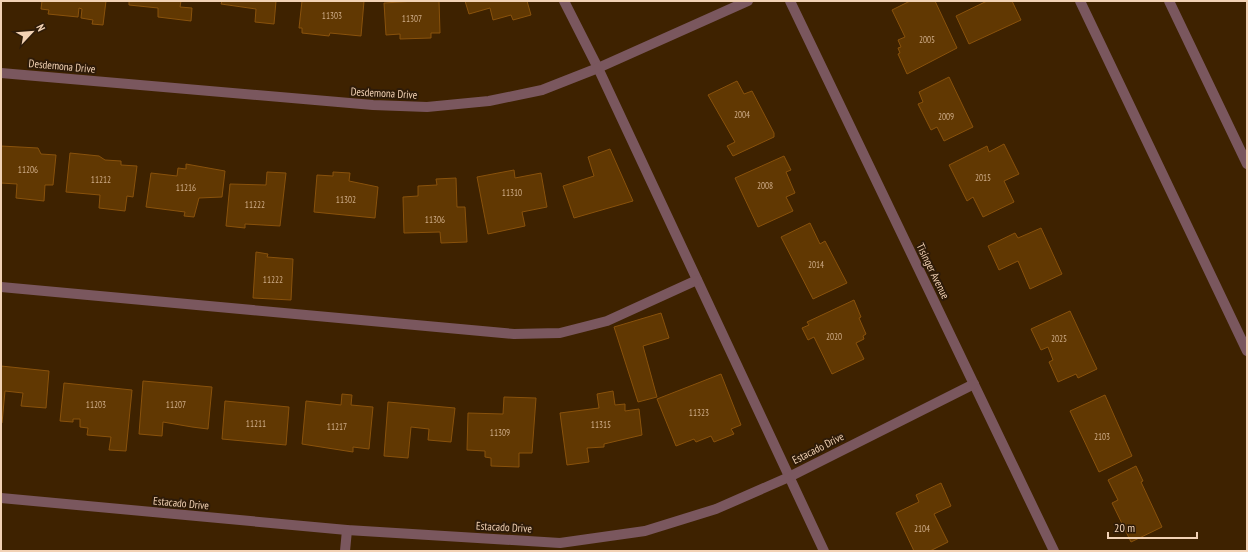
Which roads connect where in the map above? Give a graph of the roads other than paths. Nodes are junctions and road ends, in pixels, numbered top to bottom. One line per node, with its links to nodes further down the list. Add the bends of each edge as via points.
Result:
1 (564, 1): 6 (street)
2 (748, 1): 6 (street, Desdemona Drive)
3 (790, 1): 12 (street, Tisinger Avenue)
4 (1080, 1): 11 (street)
5 (1169, 1): 8 (street)
6 (598, 68): 7 (street, Desdemona Drive, via 542,90 489,101 427,107 373,105); 9 (street)
7 (1, 73)
8 (1247, 164)
9 (697, 280): 10 (street, via 607,320 560,333 514,334); 13 (street)
10 (1, 287)
11 (1247, 351)
12 (974, 384): 13 (street, Estacado Drive); 18 (street, Tisinger Avenue)
13 (789, 477): 15 (street, Estacado Drive, via 716,509 645,532 560,543); 17 (street)
14 (1, 498): 15 (street, Estacado Drive)
15 (347, 530): 16 (street)
16 (345, 551)
17 (824, 551)
18 (1054, 551)

